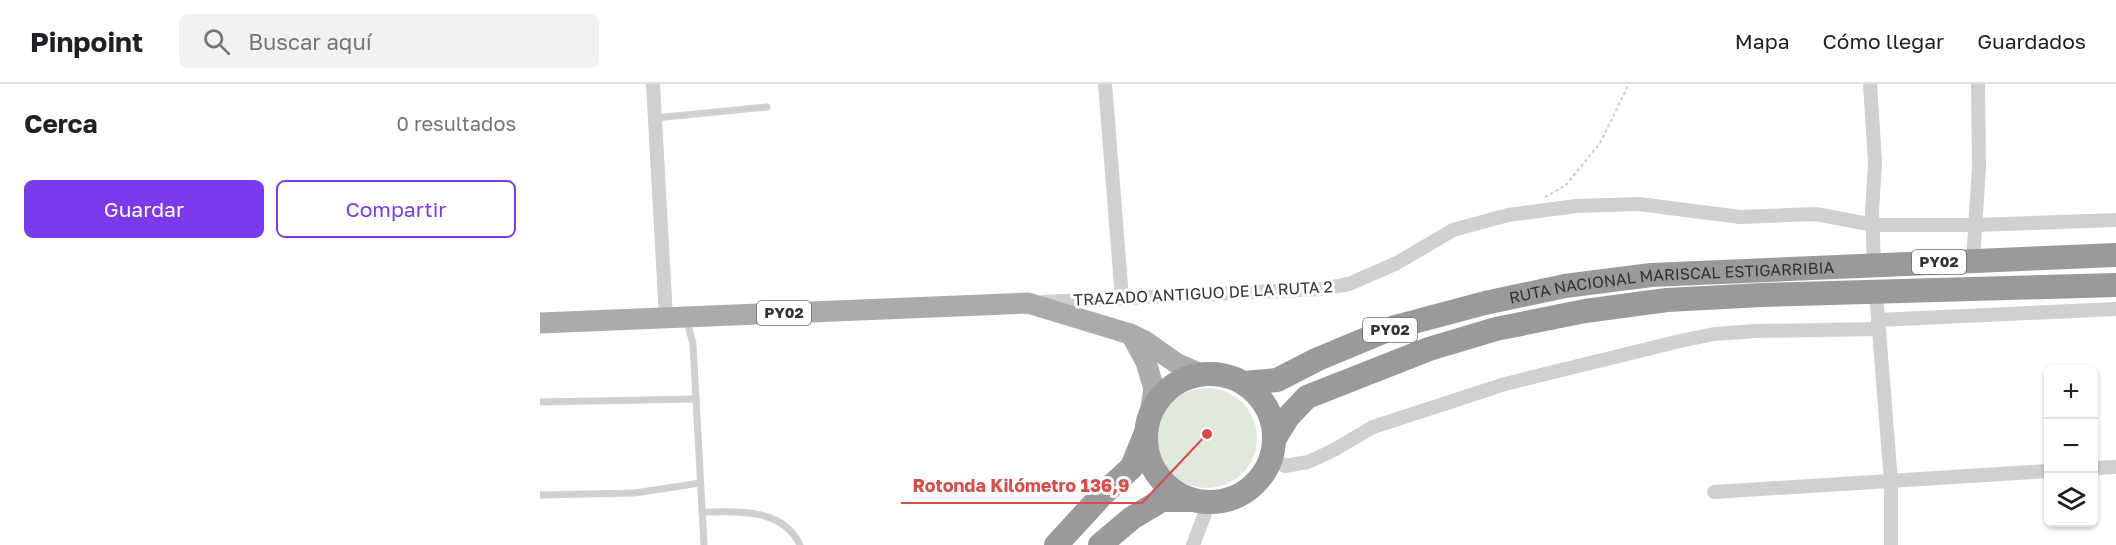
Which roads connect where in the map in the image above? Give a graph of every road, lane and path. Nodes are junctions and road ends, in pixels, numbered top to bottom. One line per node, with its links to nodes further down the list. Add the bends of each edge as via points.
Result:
1 (653, 84): 7 (street)
2 (1105, 84): 17 (street)
3 (1629, 84): 8 (path, via 1600,142 1566,185)
4 (1870, 84): 10 (street)
5 (1978, 84): 11 (street)
6 (767, 107): 7 (lane)
7 (655, 118): 20 (street)
8 (1541, 199)
9 (2116, 220): 11 (street, TRAZADO ANTIGUO DE LA RUTA 2)
10 (1874, 225): 11 (street, TRAZADO ANTIGUO DE LA RUTA 2); 14 (street); 17 (street, TRAZADO ANTIGUO DE LA RUTA 2, via 1815,214 1740,217 1639,204 1576,206 1508,215 1453,230 1397,263 1348,284 1322,289)
11 (1975, 225): 13 (street)
12 (2116, 255): 13 (highway, RUTA NACIONAL MARISCAL ESTIGARRIBIA / PY02)
13 (1972, 261): 14 (highway, RUTA NACIONAL MARISCAL ESTIGARRIBIA / PY02)
14 (1874, 265): 25 (highway, RUTA NACIONAL MARISCAL ESTIGARRIBIA / PY02, via 1651,275 1565,286 1395,327 1277,380)
15 (2116, 285): 16 (highway, RUTA NACIONAL MARISCAL ESTIGARRIBIA / PY02)
16 (1876, 293): 22 (street); 29 (highway, RUTA NACIONAL MARISCAL ESTIGARRIBIA / PY02, via 1667,300 1496,329 1429,349 1307,397 1288,417)
17 (1122, 298): 18 (street, TRAZADO ANTIGUO DE LA RUTA 2)
18 (1028, 303): 20 (main road, PY02); 23 (main road, PY02)
19 (2116, 309): 22 (street)
20 (676, 316): 21 (main road, PY02); 26 (lane, via 693,344)
21 (540, 323)
22 (1879, 325): 29 (street, via 1714,334 1505,384 1373,427 1308,462 1285,466); 33 (street)
23 (1130, 334): 24 (main road, PY02); 28 (main road, via 1146,362 1154,389)
24 (1201, 374): 25 (highway, PY02, via 1223,375); 28 (highway, via 1179,381 1162,395)
25 (1244, 383): 29 (highway, via 1271,416)
26 (696, 399): 27 (lane); 34 (lane)
27 (540, 402)
28 (1147, 424): 37 (highway, via 1147,456 1156,475 1170,490); 41 (highway, via 1132,467)
29 (1273, 448): 37 (highway, PY02, via 1263,476 1248,491 1230,500)
30 (2116, 467): 31 (street)
31 (2098, 468)
32 (2044, 471): 33 (street)
33 (1891, 482): 35 (street); 44 (street)
34 (700, 483): 36 (lane, via 635,493); 38 (lane)
35 (1714, 492)
36 (540, 495)
37 (1199, 502): 42 (highway, PY02, via 1162,500 1132,518); 43 (street)
38 (702, 512): 39 (lane); 40 (lane, via 754,513 772,518 785,525)
39 (704, 545)
40 (800, 545)
41 (1056, 545)
42 (1100, 545)
43 (1193, 545)
44 (1891, 545)

